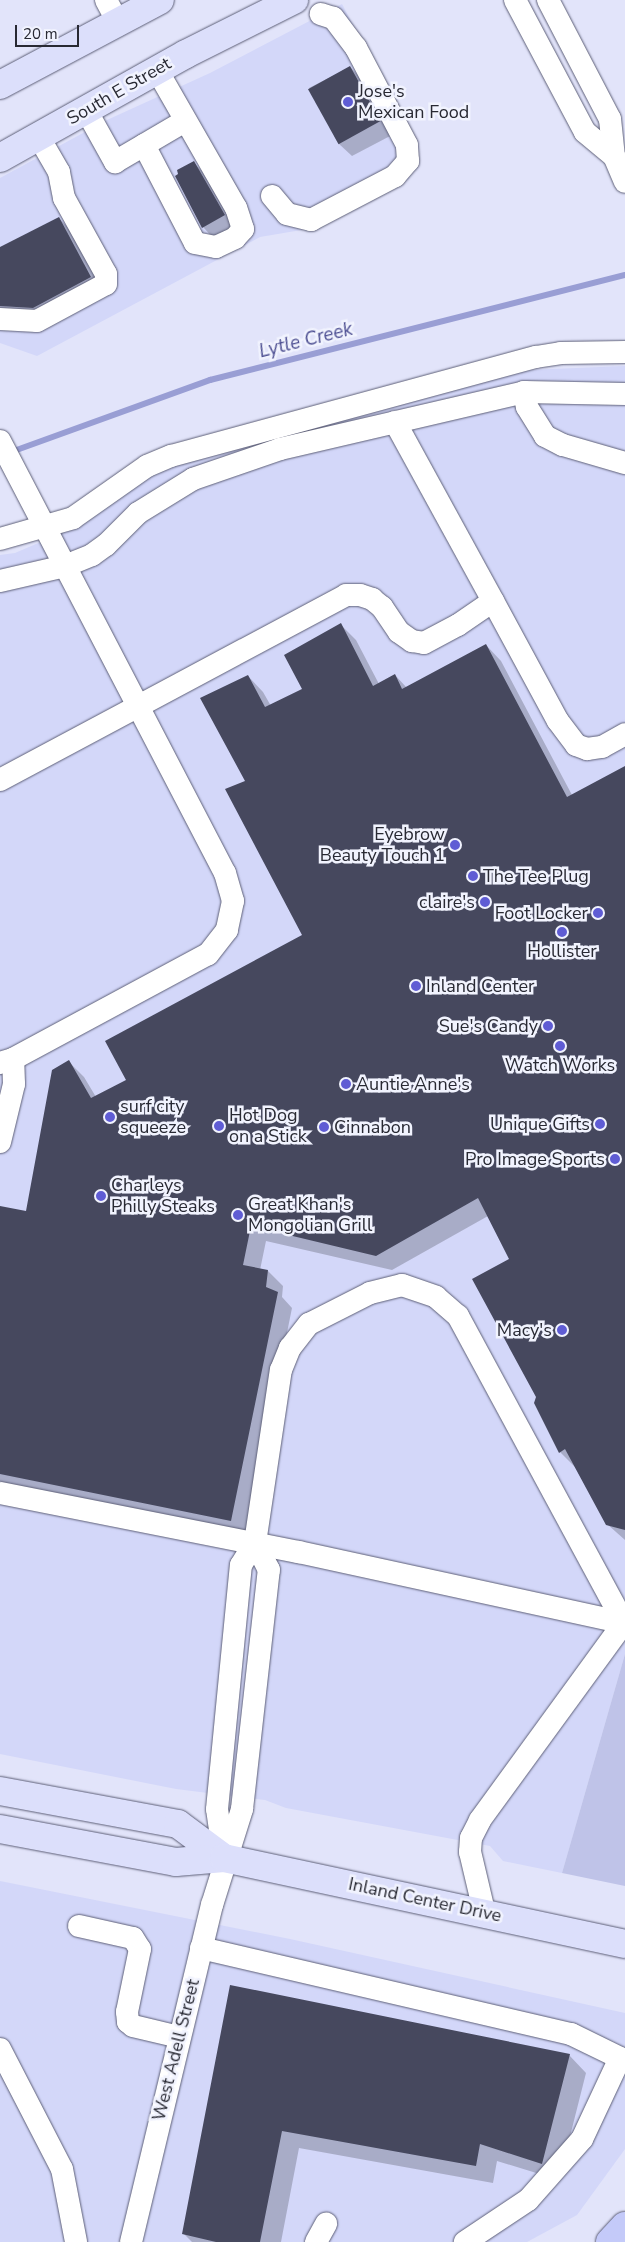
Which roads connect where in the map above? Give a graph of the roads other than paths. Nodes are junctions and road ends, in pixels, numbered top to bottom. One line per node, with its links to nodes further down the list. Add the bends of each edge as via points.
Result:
1 (160, 0): 5 (main road)
2 (294, 0): 7 (main road, South E Street)
3 (515, 0): 9 (street)
4 (548, 0): 8 (street)
5 (112, 11): 10 (main road)
6 (320, 14): 18 (street, via 333,18 356,48 407,145 408,161 395,176 311,220 287,214)
7 (157, 70): 11 (main road, South E Street); 12 (street)
8 (585, 71): 9 (street); 15 (street, via 610,118)
9 (560, 84): 15 (street, via 586,132)
10 (0, 85)
11 (86, 110): 13 (main road, South E Street); 14 (street, via 115,162)
12 (185, 121): 14 (street); 14 (street, via 202,144 241,219 243,229 235,238 216,247 195,243)
13 (39, 138): 16 (main road, South E Street); 19 (street, via 59,172 64,198 106,274 106,284 36,321)
14 (144, 145)
15 (614, 156): 17 (street)
16 (0, 158)
17 (625, 182)
18 (272, 196)
19 (0, 319)
20 (625, 352): 26 (street, via 560,353 536,357 171,456 147,466 73,518)
21 (524, 392): 22 (street); 23 (street); 25 (street, via 527,407 545,436 563,445)
22 (625, 394)
23 (396, 422): 28 (street, via 280,449 193,479 138,513 106,546); 30 (street)
24 (0, 442): 26 (street)
25 (625, 463)
26 (42, 522): 27 (street); 28 (street)
27 (0, 539)
28 (65, 566): 29 (street); 31 (street)
29 (0, 581)
30 (493, 601): 31 (street, via 424,643 412,641 399,632 382,607 372,599 346,595); 32 (street, via 558,721 576,745 587,749 602,746)
31 (138, 706): 33 (street); 34 (street, via 225,873 233,901 227,930 208,954)
32 (625, 734)
33 (0, 780)
34 (6, 1061): 35 (street, via 14,1084)
35 (0, 1142)
36 (0, 1493): 37 (street)
37 (255, 1543): 38 (street); 38 (street, via 281,1370 290,1348 309,1324 370,1293 402,1285 436,1297 458,1316); 41 (street, via 241,1565 218,1790 217,1809)
38 (624, 1622): 42 (street, via 474,1832 470,1852)
39 (0, 1791): 41 (main road, Inland Center Drive, via 178,1824)
40 (0, 1829): 41 (main road, Inland Center Drive, via 176,1862)
41 (224, 1858): 42 (main road, Inland Center Drive); 45 (street, West Adell Street)
42 (484, 1911): 44 (main road, Inland Center Drive)
43 (79, 1926): 46 (street, via 134,1938 140,1949 127,2012 128,2022)
44 (625, 1944)
45 (201, 1948): 46 (street, West Adell Street); 51 (street, via 571,2034 620,2058 582,2139 528,2200)
46 (179, 2037): 50 (street, West Adell Street)
47 (0, 2049): 49 (street, via 62,2169)
48 (625, 2226): 52 (highway)
49 (81, 2241)
50 (131, 2242)
51 (465, 2242)
52 (610, 2242)

